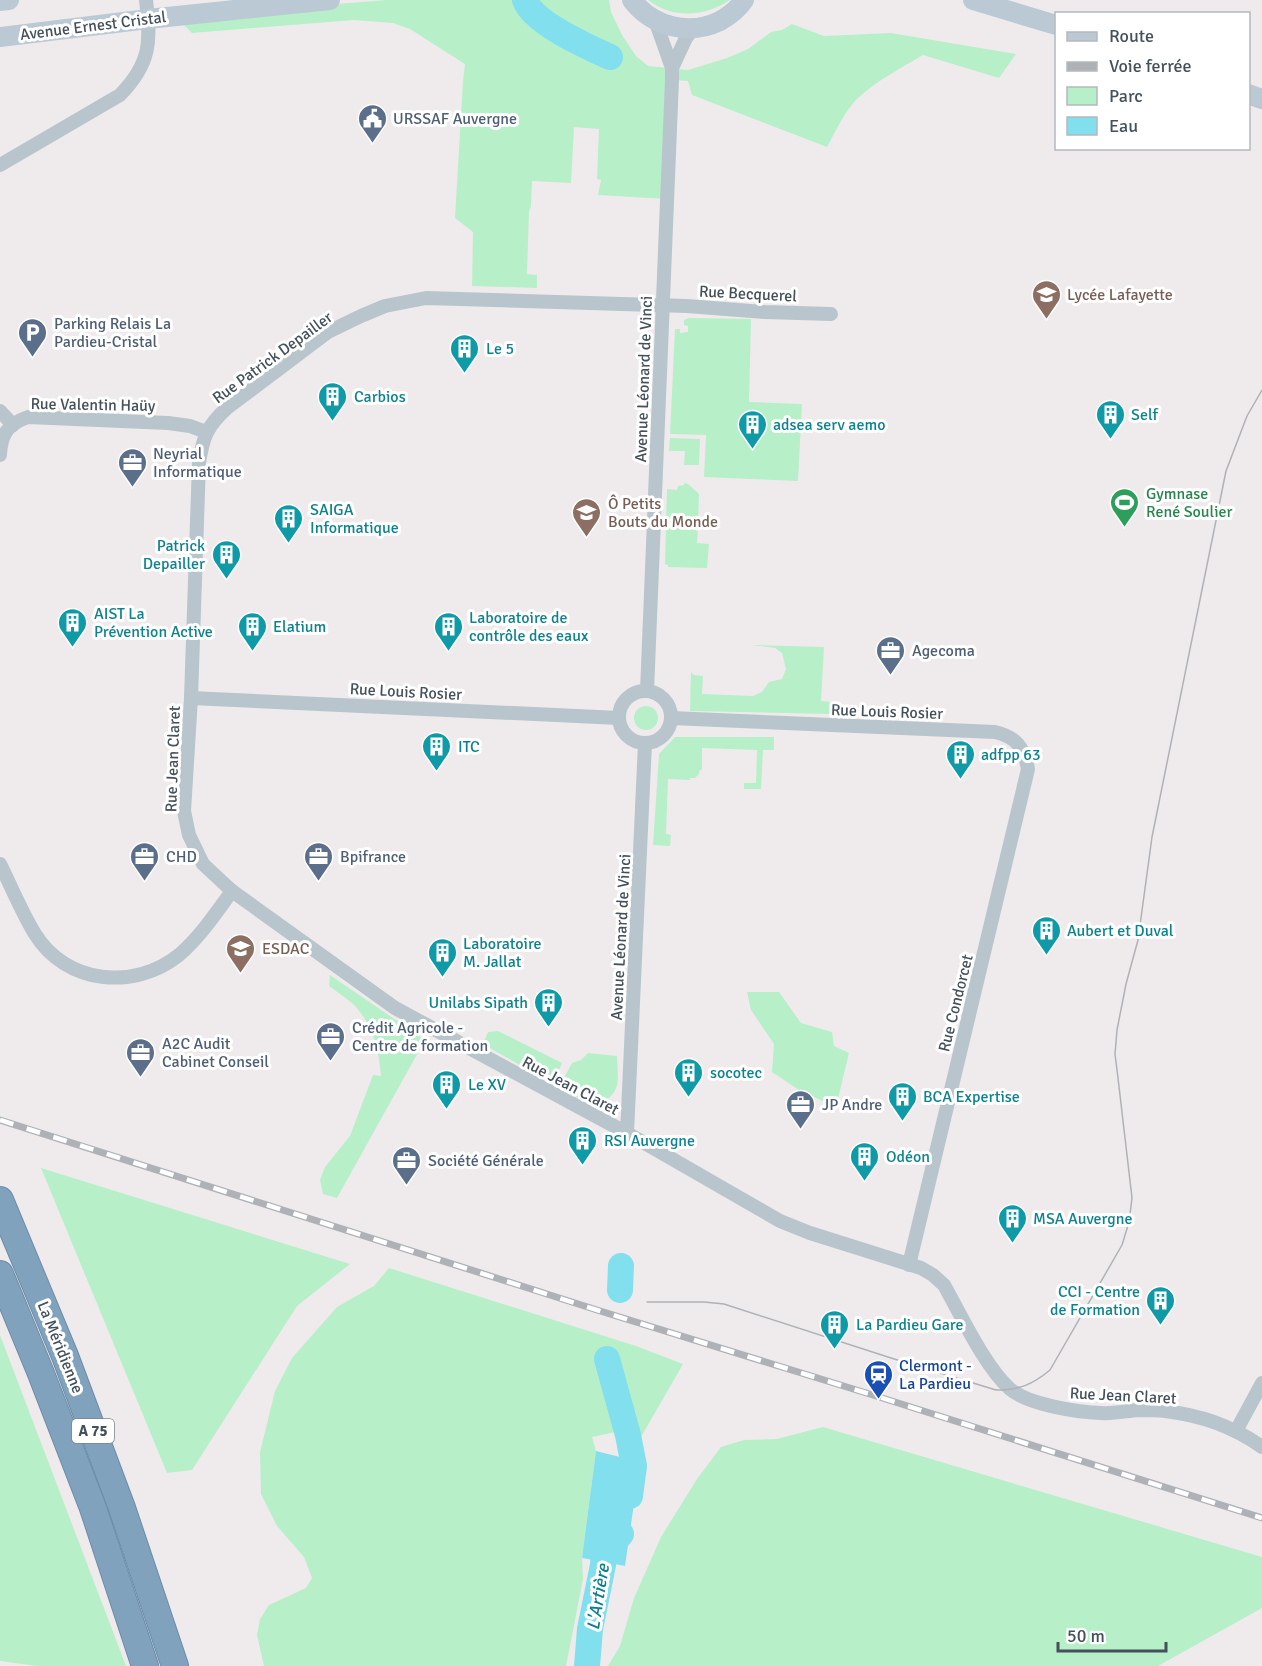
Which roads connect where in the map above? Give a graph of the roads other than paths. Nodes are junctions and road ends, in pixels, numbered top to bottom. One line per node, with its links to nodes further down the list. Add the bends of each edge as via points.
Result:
1 (9, 0): 6 (main road)
2 (330, 0): 7 (main road, Avenue Ernest Cristal)
3 (632, 0): 8 (main road)
4 (744, 0): 10 (main road, via 727,17)
5 (973, 0): 9 (main road)
6 (0, 1)
7 (147, 9): 11 (main road, Avenue Ernest Cristal); 13 (street, via 146,59 120,95)
8 (655, 20): 10 (main road, via 673,27); 12 (street, Avenue Léonard de Vinci)
9 (1055, 25)
10 (693, 28): 12 (street, Avenue Léonard de Vinci)
11 (0, 37)
12 (672, 68): 14 (street, Avenue Léonard de Vinci)
13 (0, 165)
14 (663, 306): 15 (street, Rue Becquerel); 18 (street, Rue Patrick Depailler, via 426,298 385,306 328,332 228,408); 20 (street, Avenue Léonard de Vinci)
15 (831, 314)
16 (0, 411): 17 (street)
17 (13, 425): 18 (street, Rue Valentin Haüy, via 28,417 168,423); 19 (street, Rue Valentin Haüy, via 4,434)
18 (206, 432): 21 (street, Rue Patrick Depailler, via 199,464)
19 (0, 455)
20 (647, 691): 22 (street, via 631,696 621,709); 23 (street, via 665,700)
21 (191, 698): 22 (street, Rue Louis Rosier); 27 (street, Rue Jean Claret, via 184,811 189,835 203,864)
22 (620, 718): 24 (street, via 627,736)
23 (671, 718): 24 (street, via 663,736); 25 (street, Rue Louis Rosier, via 994,732 1012,739)
24 (645, 743): 28 (street, Avenue Léonard de Vinci)
25 (1022, 750): 30 (street, Rue Condorcet, via 1028,769)
26 (0, 864): 27 (street, via 35,934 51,953 94,977 121,978 164,965 195,938)
27 (232, 891): 28 (street, Rue Jean Claret, via 395,1008)
28 (627, 1133): 30 (street, Rue Jean Claret, via 780,1221)
29 (0, 1200): 36 (highway, La Méridienne / A 75, via 65,1356)
30 (909, 1265): 33 (street, Rue Jean Claret, via 933,1275 944,1286 994,1370 1012,1390 1027,1398 1068,1410 1103,1414 1138,1410 1197,1416)
31 (0, 1274): 35 (highway, La Méridienne / A 75, via 93,1509)
32 (1262, 1383): 33 (street)
33 (1236, 1431): 34 (street, Rue Jean Claret)
34 (1262, 1447)
35 (145, 1666)
36 (176, 1666)

